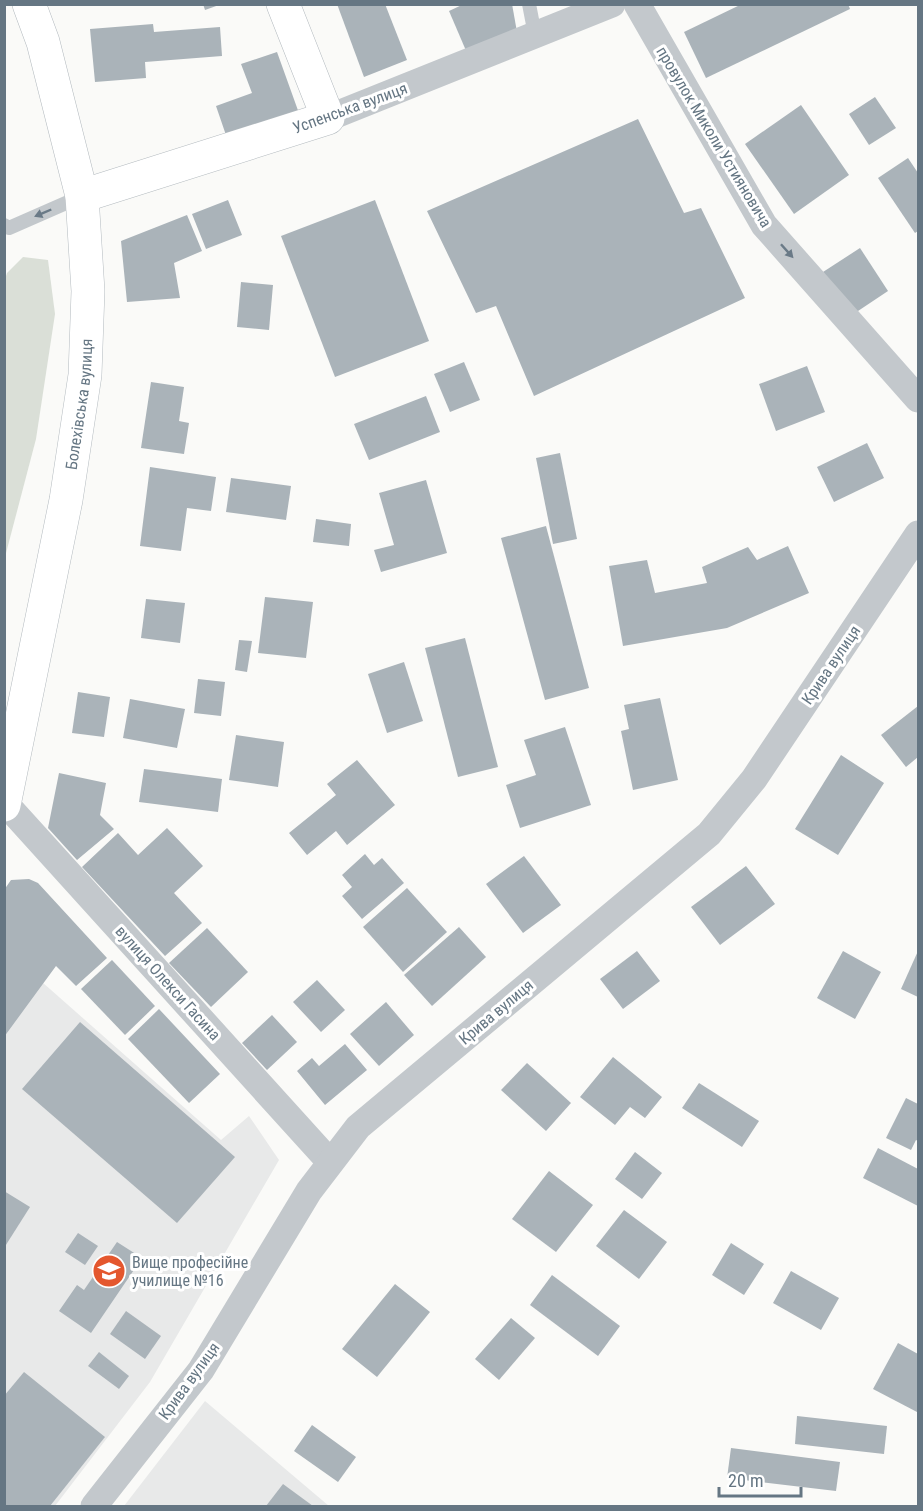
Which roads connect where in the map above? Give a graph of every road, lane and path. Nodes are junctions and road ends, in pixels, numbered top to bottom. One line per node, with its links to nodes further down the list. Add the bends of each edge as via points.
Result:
1 (29, 4): 8 (main road, Болехівська вулиця, via 43,42)
2 (283, 4): 7 (main road)
3 (529, 4): 6 (lane)
4 (612, 4): 6 (street, Успенська вулиця)
5 (637, 4): 10 (street, провулок Миколи Устияновича, one-way to 10, via 764,225)
6 (535, 35): 7 (street, Успенська вулиця)
7 (328, 118): 8 (main road, Успенська вулиця)
8 (82, 196): 9 (lane, one-way to 9, via 9,228); 12 (main road, Болехівська вулиця, via 88,291 85,375 66,500)
9 (4, 225)
10 (918, 399)
11 (918, 534): 13 (street, Крива вулиця, via 754,779 709,834 358,1127)
12 (5, 804): 13 (street, вулиця Олекси Гасина)
13 (330, 1162): 14 (street, Крива вулиця, via 201,1370)
14 (94, 1506)

